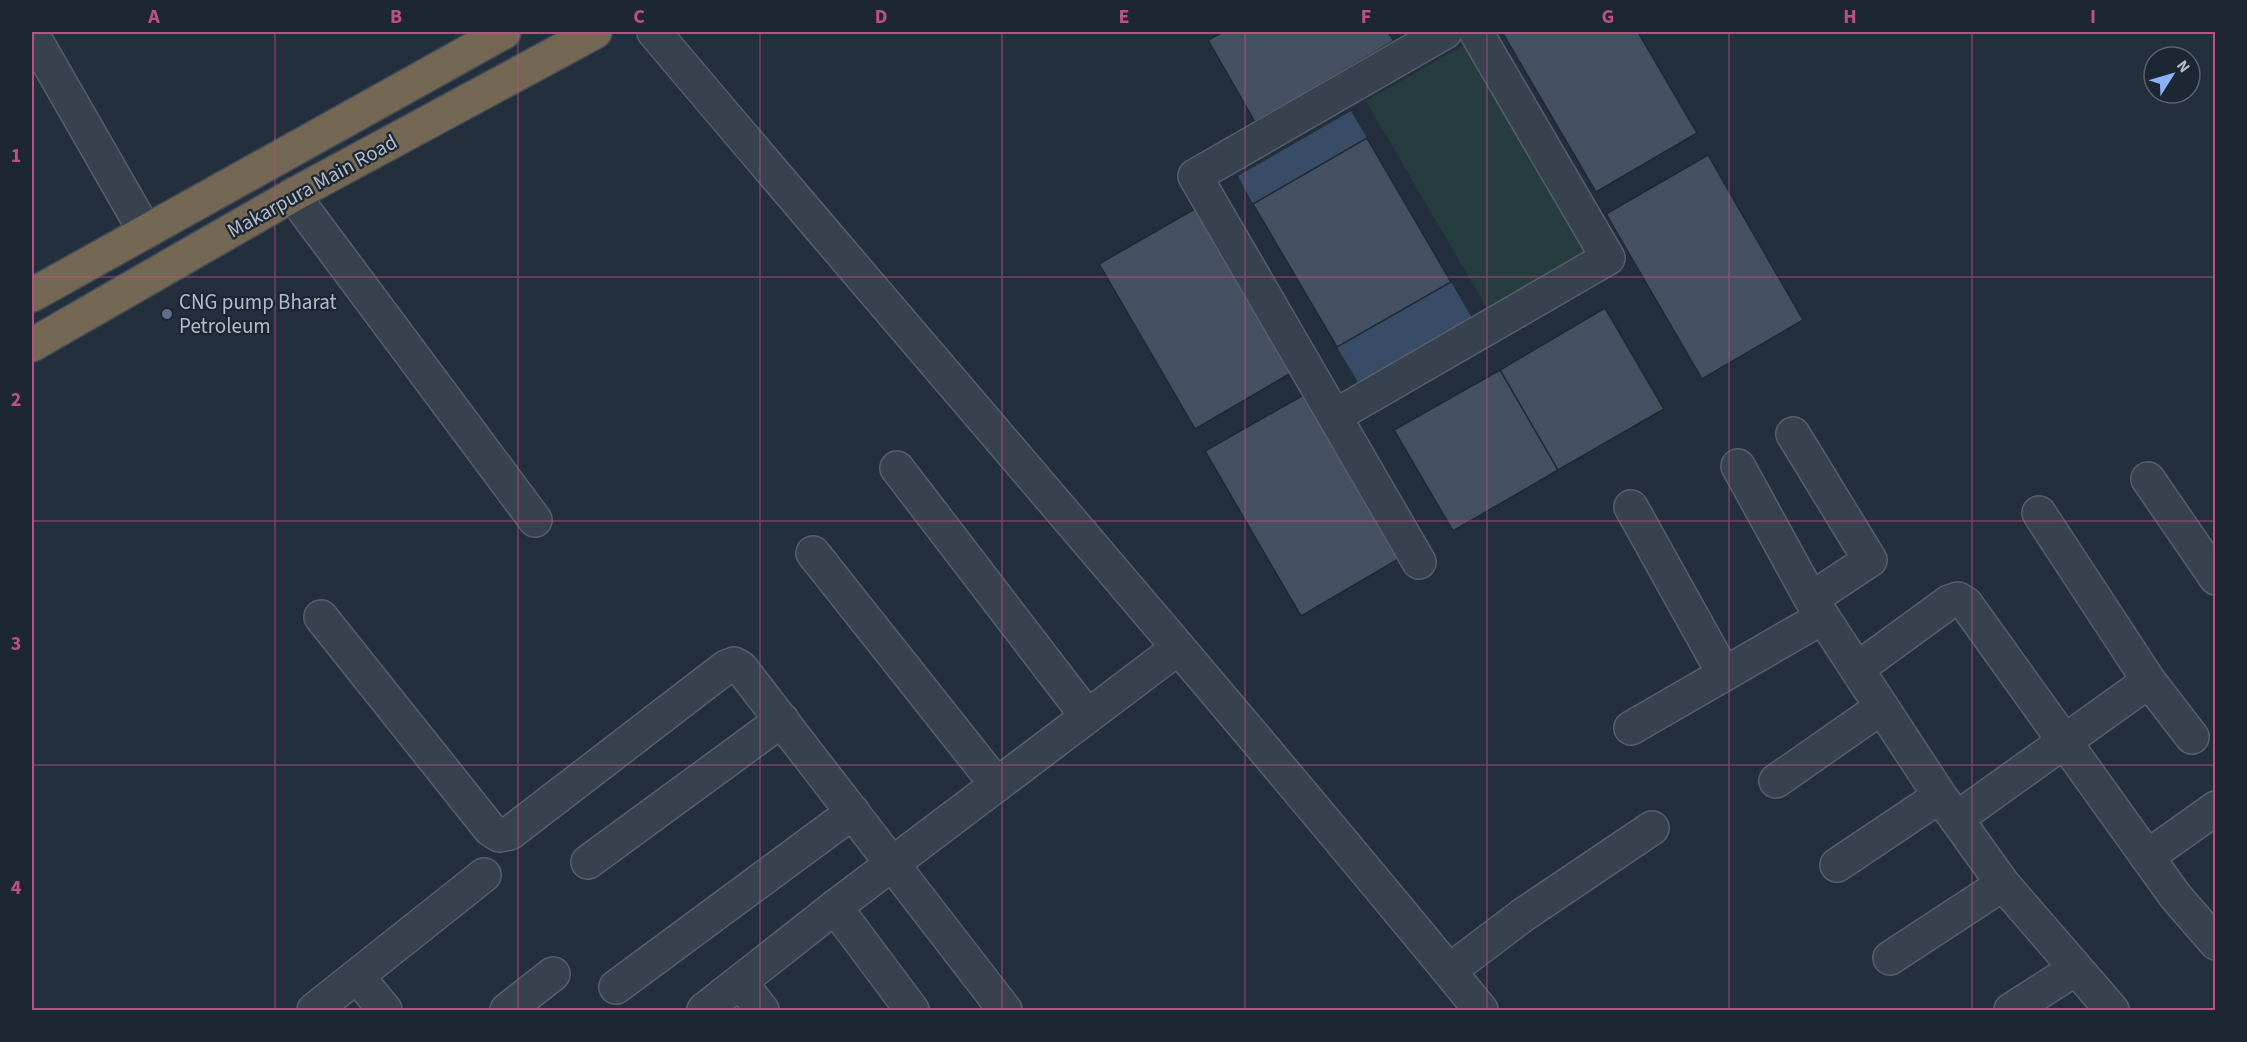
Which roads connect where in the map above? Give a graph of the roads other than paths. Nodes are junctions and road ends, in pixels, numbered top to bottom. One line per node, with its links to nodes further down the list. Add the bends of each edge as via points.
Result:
1 (504, 32): 8 (highway, Makarpura Main Road)
2 (595, 32): 7 (highway, Makarpura Main Road)
3 (654, 32): 24 (street)
4 (1445, 32): 11 (street, via 1195,176)
5 (1476, 32): 11 (street, via 1608,258)
6 (32, 34): 8 (street)
7 (293, 195): 10 (highway, Makarpura Main Road); 18 (street)
8 (144, 231): 9 (highway, Makarpura Main Road)
9 (32, 295)
10 (32, 345)
11 (1335, 416): 20 (street)
12 (1793, 434): 22 (street, via 1870,560)
13 (1738, 466): 22 (street)
14 (897, 468): 29 (street)
15 (2148, 479): 21 (street)
16 (1631, 507): 26 (street)
17 (2039, 513): 27 (street)
18 (535, 520)
19 (813, 553): 35 (street)
20 (1419, 562)
21 (2216, 578)
22 (1817, 608): 25 (street); 26 (street)
23 (321, 617): 30 (street, via 490,829 499,835 510,833 726,667 734,664 741,668)
24 (1178, 648): 29 (street); 50 (street)
25 (1857, 669): 28 (street); 33 (street, via 1958,599 1966,604)
26 (1724, 674): 31 (street)
27 (2149, 681): 32 (street); 33 (street)
28 (1882, 707): 34 (street); 36 (street)
29 (1087, 716): 35 (street)
30 (782, 720): 38 (street); 41 (street)
31 (1631, 728)
32 (2192, 737)
33 (2064, 742): 36 (street); 40 (street)
34 (1776, 782)
35 (997, 784): 42 (street)
36 (1948, 808): 43 (street); 45 (street)
37 (2216, 808): 40 (street)
38 (853, 812): 42 (street); 54 (street)
39 (1652, 828): 50 (street, via 1523,915)
40 (2147, 857): 47 (street)
41 (588, 862)
42 (893, 863): 46 (street); 61 (street)
43 (1837, 865)
44 (484, 875): 52 (street)
45 (2003, 884): 48 (street); 49 (street)
46 (835, 907): 53 (street); 60 (street)
47 (2216, 944)
48 (1890, 958)
49 (2075, 969): 63 (street); 64 (street)
50 (1449, 971): 62 (street)
51 (553, 974): 57 (street)
52 (357, 976): 55 (street); 56 (street)
53 (740, 982): 58 (street); 59 (street)
54 (616, 987)
55 (314, 1011)
56 (385, 1011)
57 (507, 1011)
58 (704, 1011)
59 (762, 1011)
60 (912, 1011)
61 (1005, 1011)
62 (1481, 1011)
63 (2011, 1011)
64 (2112, 1011)

